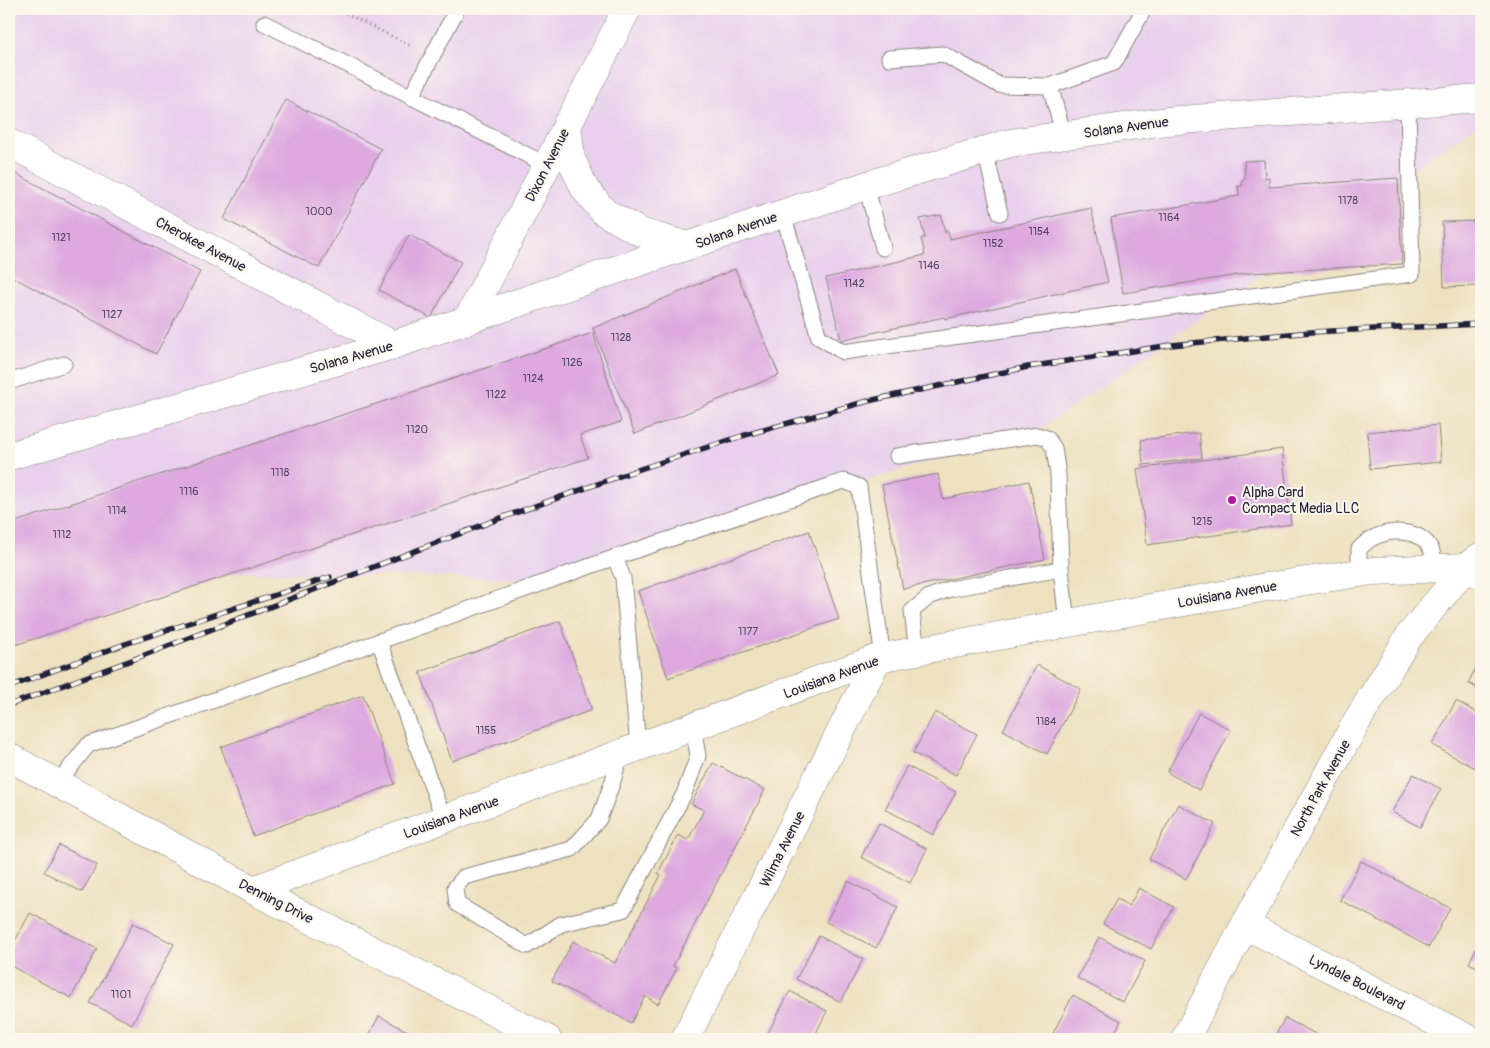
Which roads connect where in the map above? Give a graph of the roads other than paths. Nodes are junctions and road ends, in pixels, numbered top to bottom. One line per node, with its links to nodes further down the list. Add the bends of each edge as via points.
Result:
1 (627, 9): 10 (street, Dixon Avenue)
2 (1144, 9): 6 (lane, via 1114,63)
3 (456, 10): 7 (lane)
4 (264, 23): 7 (lane)
5 (889, 58): 6 (lane, via 943,54 999,85)
6 (1050, 86): 11 (lane)
7 (411, 97): 14 (lane)
8 (1481, 98): 9 (street, Solana Avenue)
9 (1408, 103): 11 (street, Solana Avenue, via 1168,121); 17 (lane, via 1412,274 843,352 818,337)
10 (567, 124): 14 (street, Dixon Avenue); 18 (street, via 571,160 585,189 604,212 640,232)
11 (1064, 136): 13 (street, Solana Avenue, via 1010,143)
12 (9, 143): 21 (street, Cherokee Avenue)
13 (984, 151): 15 (street, Solana Avenue); 16 (lane)
14 (547, 165): 20 (street, Dixon Avenue)
15 (866, 186): 17 (street, Solana Avenue); 19 (lane)
16 (1000, 213)
17 (783, 214): 18 (street, Solana Avenue)
18 (687, 246): 20 (street, Solana Avenue)
19 (884, 248)
20 (467, 321): 21 (street, Solana Avenue)
21 (393, 345): 24 (street, Solana Avenue)
22 (64, 364): 23 (lane)
23 (9, 382)
24 (9, 456)
25 (897, 456): 29 (lane, via 1038,435 1046,438 1054,448 1058,475)
26 (613, 558): 32 (lane); 34 (lane, via 844,482 852,484 859,487); 36 (lane, via 623,578)
27 (1476, 566): 28 (street, Louisiana Avenue); 41 (street, North Park Avenue, via 1410,635 1357,721)
28 (1435, 568): 30 (street, Louisiana Avenue); 30 (lane, via 1432,550 1418,536 1388,532 1358,549)
29 (1061, 569): 31 (lane); 33 (lane, via 950,589 928,597 912,611)
30 (1359, 573): 31 (street, Louisiana Avenue)
31 (1067, 624): 33 (street, Louisiana Avenue)
32 (379, 641): 38 (lane, via 88,745); 39 (lane)
33 (917, 652): 34 (street, Louisiana Avenue)
34 (881, 658): 35 (street, Louisiana Avenue); 43 (street, Wilma Avenue)
35 (693, 727): 36 (street, Louisiana Avenue); 36 (lane, via 698,756 684,794 623,910 561,924 527,946 457,904 454,888 464,877 572,849 599,819 613,781)
36 (629, 751): 39 (street, Louisiana Avenue)
37 (10, 760): 38 (street, Denning Drive)
38 (58, 782): 40 (street, Denning Drive)
39 (444, 820): 40 (street, Louisiana Avenue)
40 (253, 890): 42 (street, Denning Drive)
41 (1245, 925): 44 (street, North Park Avenue); 45 (street, Lyndale Boulevard)
42 (547, 1039)
43 (684, 1039)
44 (1185, 1039)
45 (1469, 1039)

